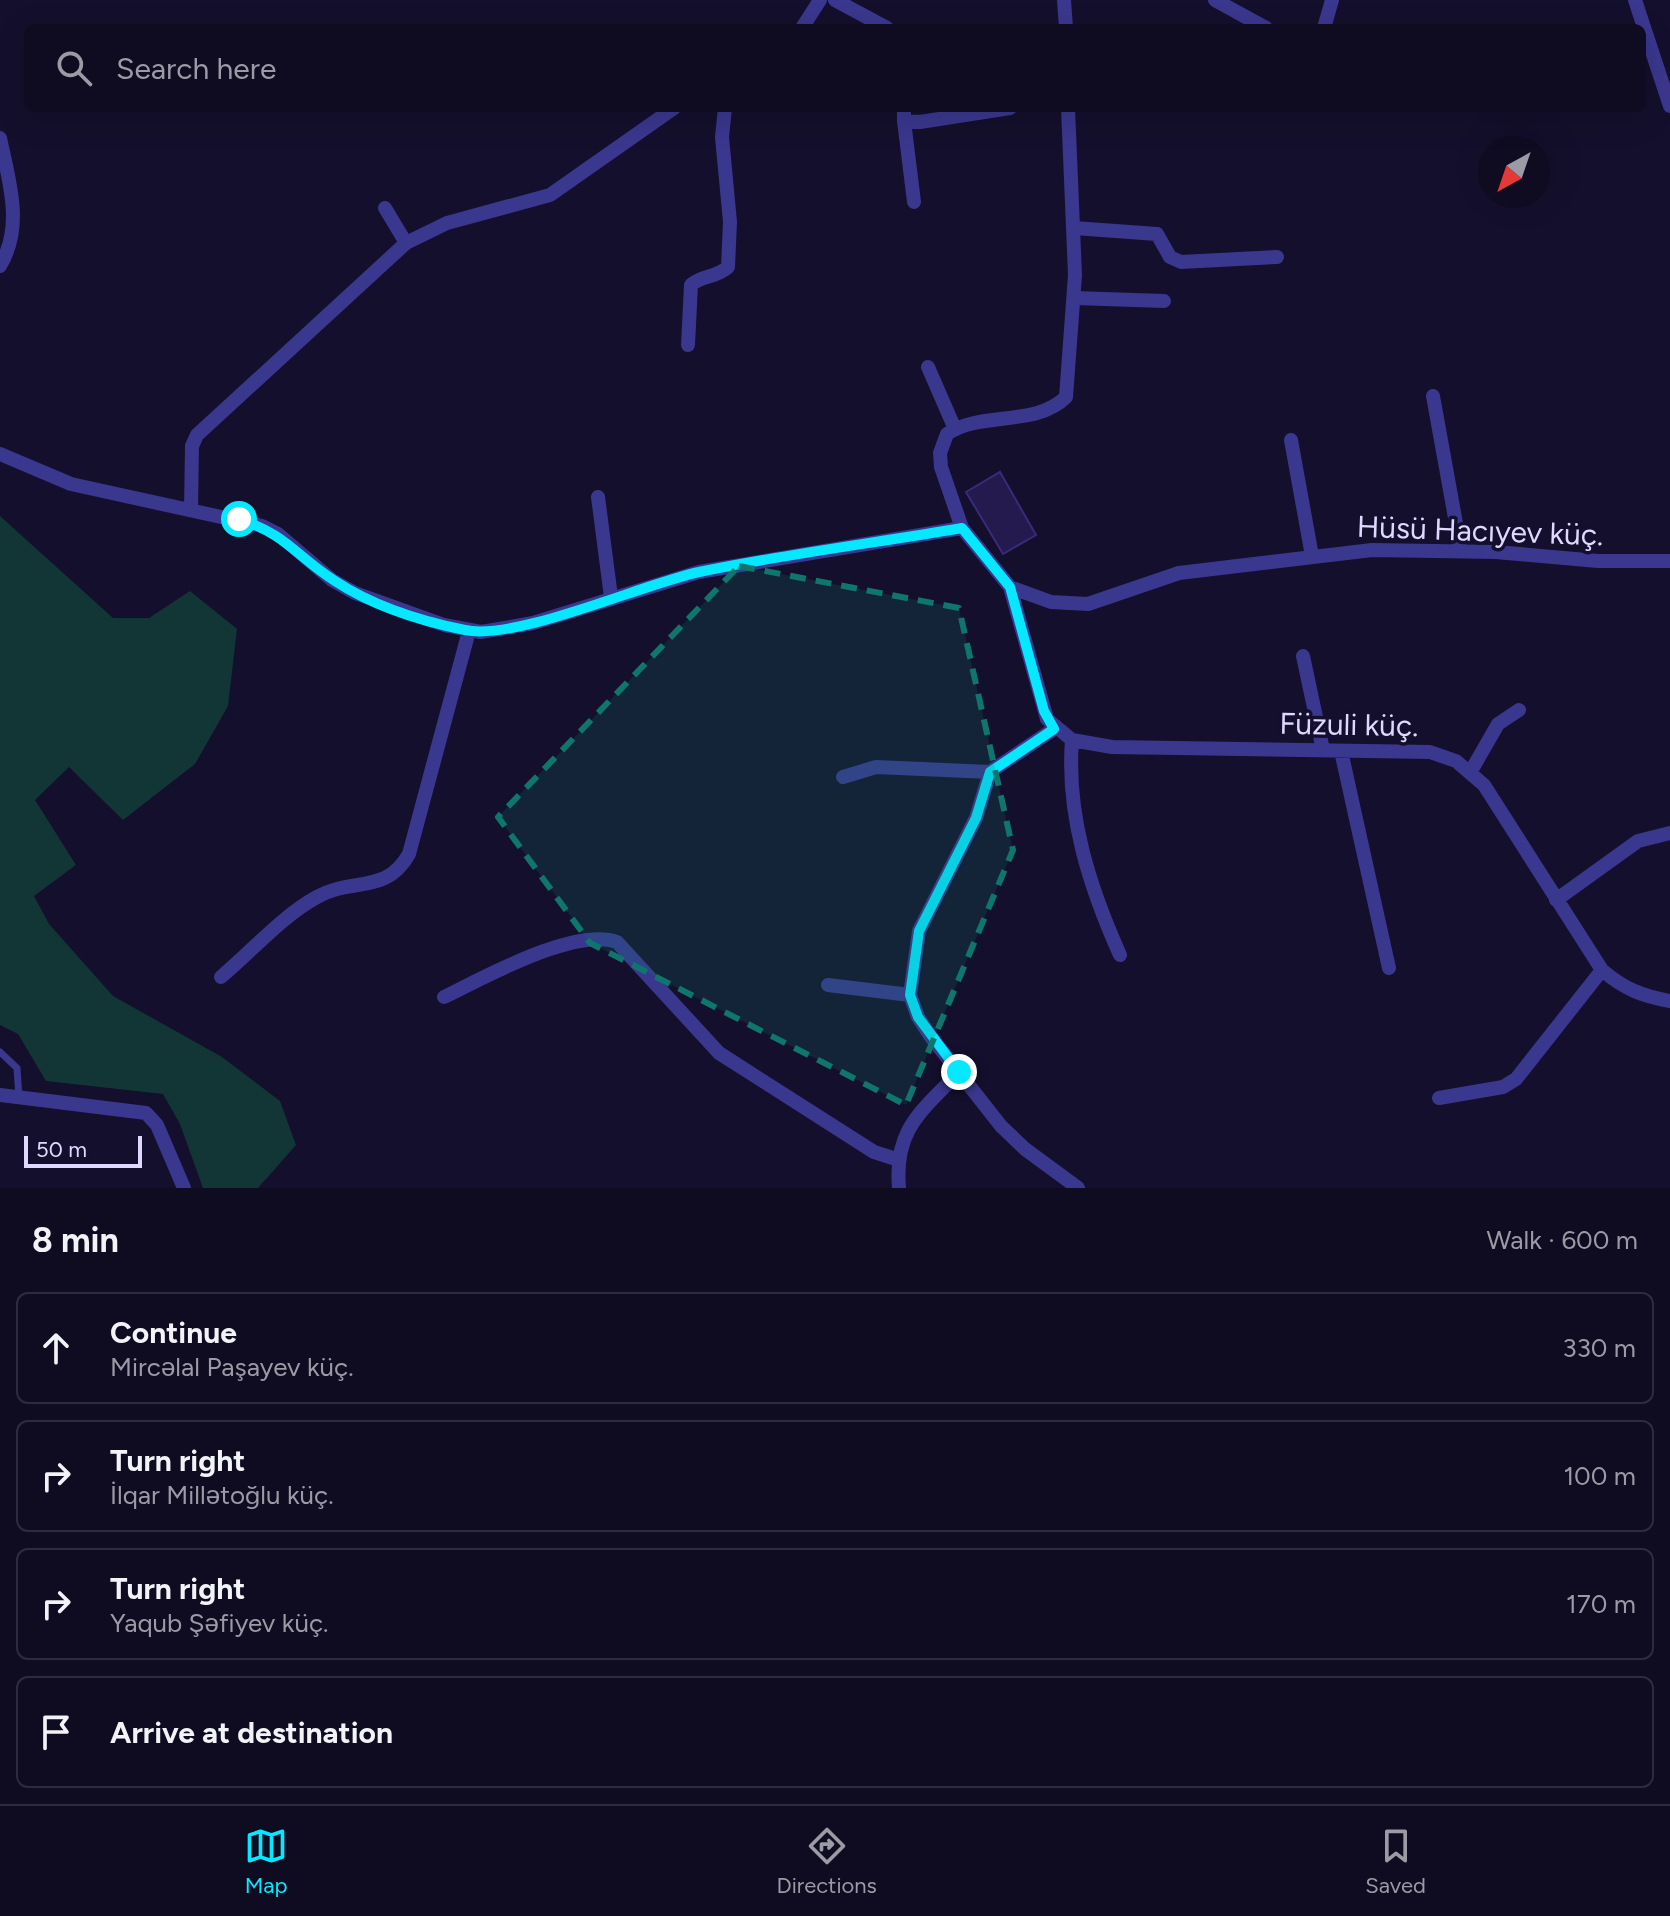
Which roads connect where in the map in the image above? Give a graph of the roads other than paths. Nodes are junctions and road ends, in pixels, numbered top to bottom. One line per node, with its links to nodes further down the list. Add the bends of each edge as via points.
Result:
1 (820, 0): 7 (street)
2 (835, 0): 8 (street)
3 (1064, 0): 9 (street)
4 (1215, 0): 10 (street)
5 (1332, 0): 11 (street)
6 (1635, 0): 12 (street)
7 (805, 24)
8 (880, 24)
9 (1066, 24)
10 (1259, 24)
11 (1325, 24)
12 (1643, 24)
13 (1646, 33): 14 (street)
14 (1670, 106)
15 (663, 112): 24 (street, via 550,195 447,223)
16 (725, 112): 30 (street, via 728,267 691,285)
17 (949, 112): 19 (street)
18 (1068, 112): 23 (street)
19 (904, 115): 21 (street)
20 (0, 138): 25 (street, via 14,224)
21 (914, 202)
22 (385, 208): 24 (street)
23 (1074, 228): 26 (street, via 1157,234 1170,257 1181,262); 28 (street)
24 (406, 243): 37 (street, via 197,435 192,446)
25 (5, 247): 27 (street)
26 (1277, 257)
27 (0, 266)
28 (1074, 298): 29 (street); 33 (street, via 1066,397 1049,408)
29 (1164, 301)
30 (688, 345)
31 (928, 367): 33 (street)
32 (1433, 396): 39 (street)
33 (955, 429): 38 (street, via 947,434 940,453)
34 (1291, 440): 40 (street)
35 (0, 454): 37 (street, via 71,484)
36 (598, 497): 43 (street)
37 (191, 510): 44 (street, via 262,526 355,593)
38 (962, 528): 42 (street); 43 (street, via 699,572)
39 (1461, 551): 40 (street, Hüsü Hacıyev küç.); 41 (street, Hüsü Hacıyev küç.)
40 (1312, 556): 42 (street, Hüsü Hacıyev küç., via 1179,573 1088,604 1051,602)
41 (1670, 561)
42 (1010, 587): 47 (street, via 1044,711)
43 (611, 597): 44 (street, via 504,630)
44 (469, 631): 59 (street, via 409,854 400,869 386,879 319,895)
45 (1303, 656): 49 (street)
46 (1519, 710): 51 (street, via 1498,724)
47 (1054, 729): 48 (street, Füzuli küç.); 52 (street)
48 (1072, 740): 49 (street, Füzuli küç., via 1112,747); 56 (street, via 1083,857)
49 (1323, 750): 50 (street, Füzuli küç.)
50 (1341, 751): 51 (street, Füzuli küç., via 1430,752); 57 (street)
51 (1471, 771): 55 (street, Füzuli küç.)
52 (990, 772): 53 (street, via 876,767); 61 (street, via 976,818 919,931)
53 (843, 777)
54 (1670, 833): 55 (street, via 1638,841)
55 (1556, 900): 58 (street, Füzuli küç.)
56 (1120, 955)
57 (1389, 968)
58 (1602, 970): 63 (street, Füzuli küç., via 1641,996); 68 (street, via 1516,1079 1503,1087)
59 (221, 977)
60 (828, 985): 61 (street)
61 (910, 995): 65 (street, via 918,1017)
62 (444, 997): 69 (street, via 538,953 604,937 617,942 719,1053 874,1152)
63 (1670, 1001)
64 (0, 1052): 67 (lane, via 17,1068)
65 (959, 1072): 69 (street, via 912,1126); 72 (street, via 1025,1149)
66 (0, 1095): 67 (street)
67 (19, 1098): 70 (street, via 146,1113 157,1125)
68 (1439, 1098)
69 (896, 1159): 71 (street)
70 (184, 1188)
71 (899, 1188)
72 (1078, 1188)

